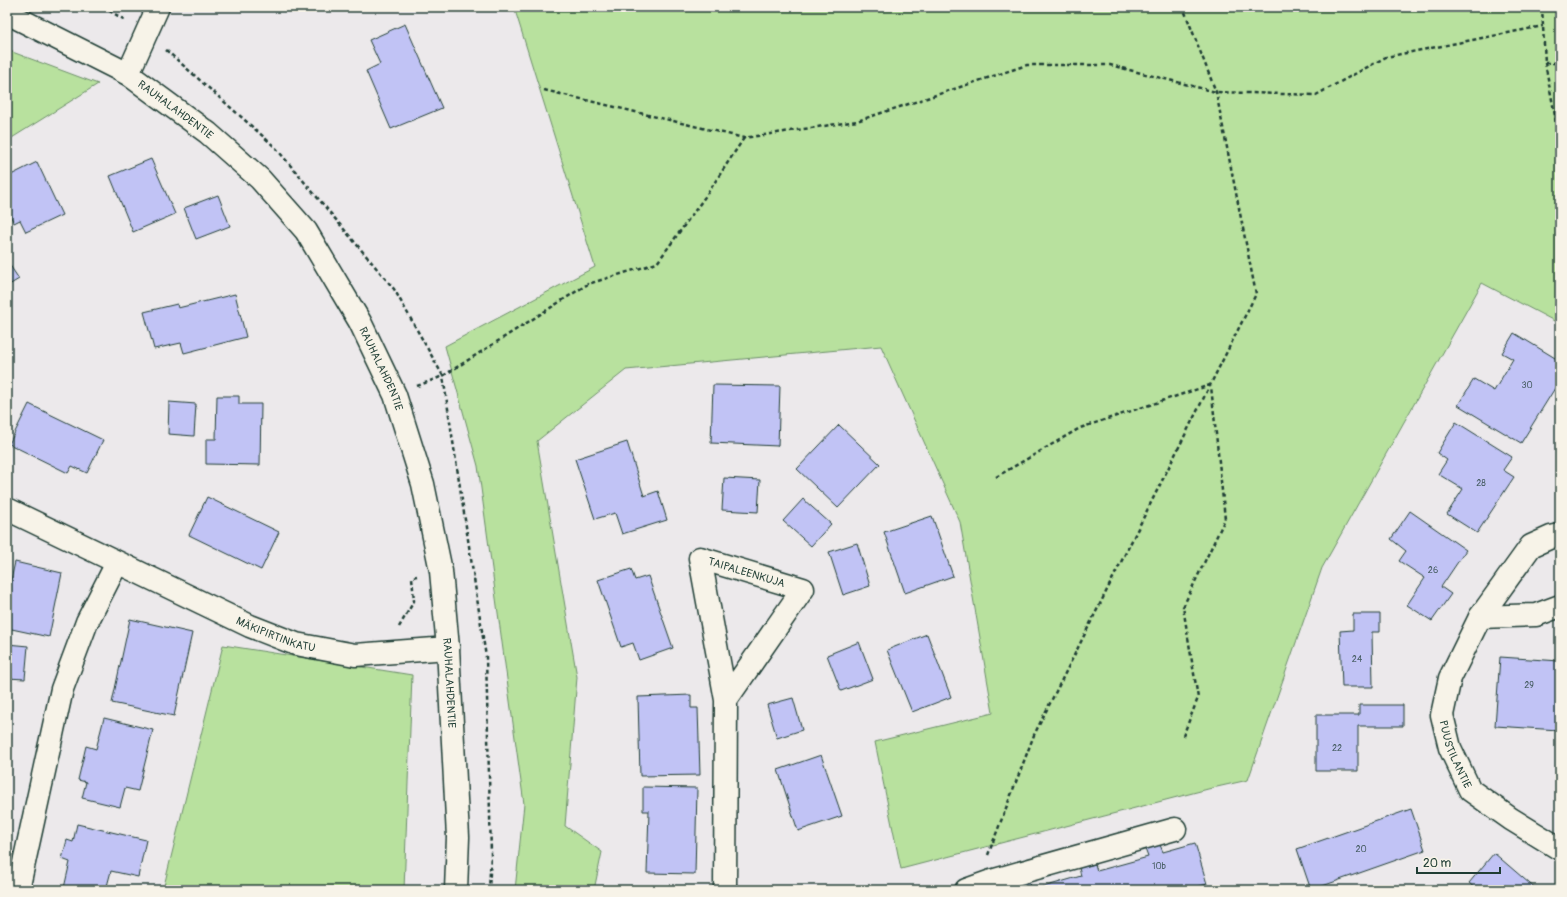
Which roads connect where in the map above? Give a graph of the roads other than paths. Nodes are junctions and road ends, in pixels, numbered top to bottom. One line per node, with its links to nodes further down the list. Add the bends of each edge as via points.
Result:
1 (158, 7): 3 (street)
2 (7, 13): 3 (street, RAUHALAHDENTIE)
3 (128, 74): 9 (street, RAUHALAHDENTIE, via 208,133 260,179 306,231 360,322 395,395 423,484 441,571)
4 (7, 509): 6 (street, MÄKIPIRTINKATU)
5 (1560, 535): 8 (street, PUUSTILANTIE, via 1531,546)
6 (117, 563): 9 (street, MÄKIPIRTINKATU, via 250,626 296,644 355,655); 14 (street, via 87,622 62,689)
7 (1560, 606): 8 (street, via 1536,615)
8 (1480, 617): 12 (street, PUUSTILANTIE, via 1450,678 1442,715 1450,748 1470,790)
9 (448, 648): 15 (street, RAUHALAHDENTIE, via 458,837)
10 (726, 700): 10 (street, TAIPALEENKUJA, via 704,580 700,558 803,589); 16 (street, TAIPALEENKUJA)
11 (1175, 829): 13 (street)
12 (1560, 849)
13 (971, 888)
14 (18, 890)
15 (456, 890)
16 (725, 890)

